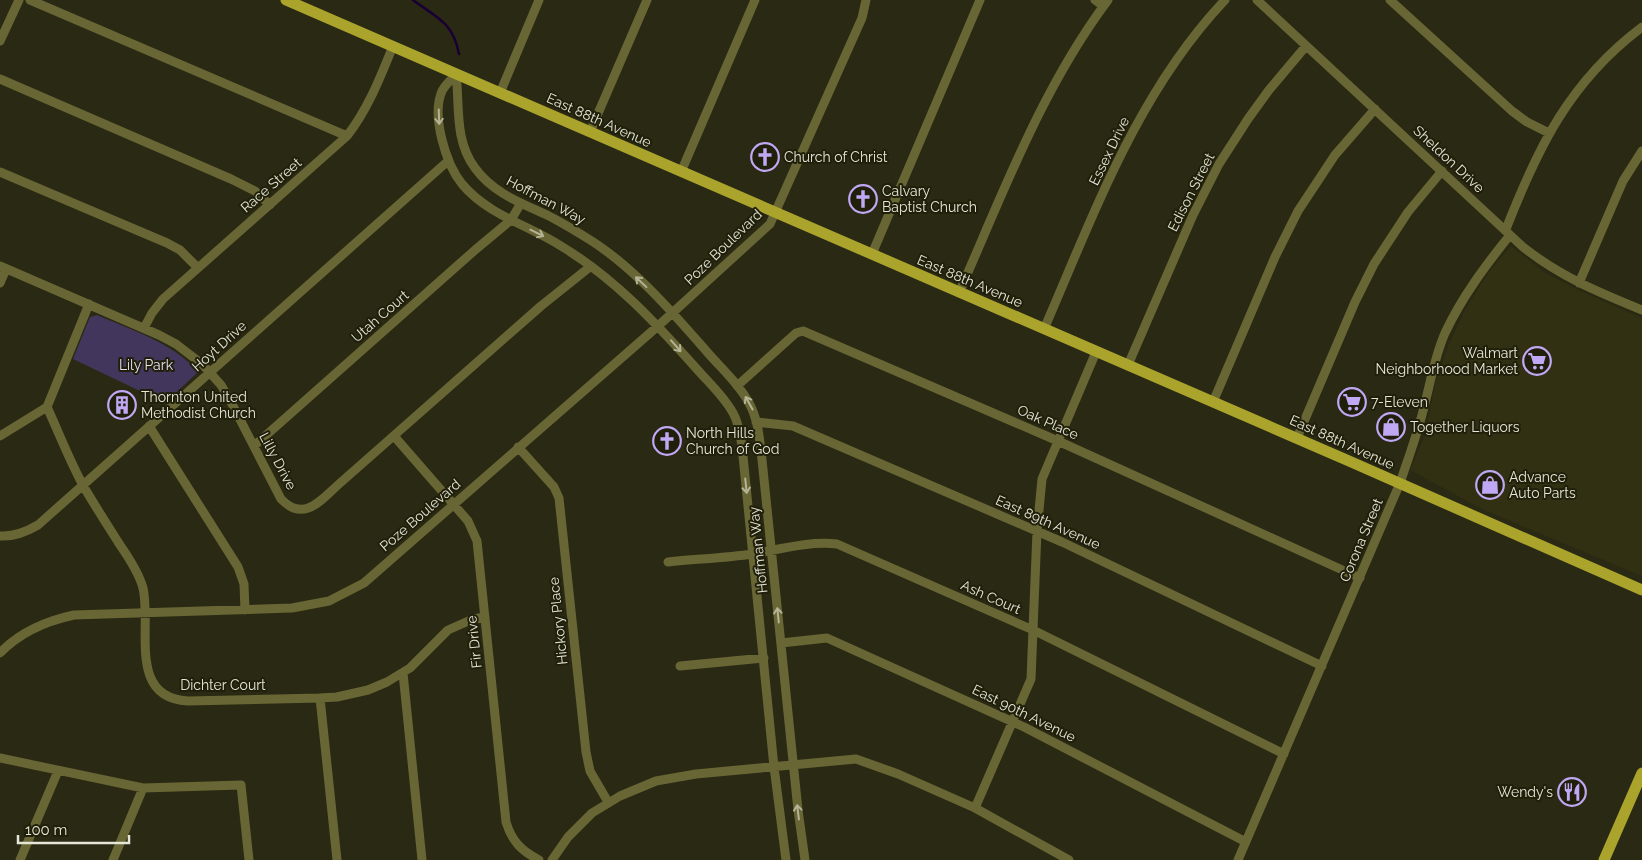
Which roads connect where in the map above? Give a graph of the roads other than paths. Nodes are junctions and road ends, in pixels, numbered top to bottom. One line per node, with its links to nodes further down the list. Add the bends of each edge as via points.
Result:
1 (19, 0): 15 (street)
2 (30, 0): 24 (street)
3 (286, 0): 16 (main road, East 88th Avenue)
4 (538, 0): 20 (street)
5 (647, 0): 22 (street)
6 (755, 0): 29 (street)
7 (866, 0): 32 (street, Poze Boulevard, via 862,18)
8 (980, 0): 35 (street)
9 (1095, 0): 13 (street)
10 (1225, 0): 47 (street, Essex Drive, via 1154,93 1120,154)
11 (1257, 0): 17 (street, Sheldon Drive)
12 (1390, 0): 23 (street, via 1512,112)
13 (1105, 3): 41 (street, via 1045,100)
14 (1642, 27): 23 (street, Corona Street, via 1598,66 1570,100)
15 (0, 41)
16 (393, 46): 18 (main road, East 88th Avenue); 24 (street, Race Street, via 370,101)
17 (1306, 46): 21 (street, Sheldon Drive); 49 (street, Edison Street, via 1269,90 1219,164 1193,215)
18 (456, 74): 20 (main road, East 88th Avenue); 26 (street, Hoffman Way, one-way to 26, via 442,91 439,114 441,138); 30 (street, Hoffman Way, via 458,124 467,155 474,168 498,191)
19 (0, 79): 31 (street, via 231,178 255,191)
20 (500, 93): 22 (main road, East 88th Avenue)
21 (1375, 109): 27 (street, Sheldon Drive); 52 (street, via 1335,155 1298,211)
22 (590, 132): 29 (main road, East 88th Avenue)
23 (1549, 133): 34 (street, Corona Street, via 1530,171)
24 (347, 136): 31 (street, Race Street)
25 (1642, 151): 40 (street, via 1623,181)
26 (448, 161): 33 (street, Hoffman Way, via 472,194); 50 (street, Hoyt Drive)
27 (1442, 171): 34 (street, Sheldon Drive); 58 (street, via 1408,212 1374,264)
28 (0, 172): 38 (street, via 167,243 180,250)
29 (681, 172): 32 (main road, East 88th Avenue)
30 (521, 203): 33 (street, Utah Court); 44 (street, Hoffman Way, one-way to 30, via 606,250)
31 (270, 205): 38 (street, Race Street)
32 (776, 213): 35 (main road, East 88th Avenue); 44 (street, Poze Boulevard, via 756,238)
33 (511, 220): 36 (street, Hoffman Way, one-way to 36, via 559,244); 60 (street, Utah Court)
34 (1508, 232): 40 (street, Sheldon Drive, via 1541,261); 62 (street, Corona Street, via 1466,294 1444,335)
35 (872, 254): 41 (main road, East 88th Avenue)
36 (591, 266): 45 (street, Hoffman Way, via 625,293); 57 (street, Lilly Drive)
37 (3, 267): 39 (street); 42 (street, Lilly Drive)
38 (198, 268): 46 (street, Race Street, via 163,299)
39 (0, 283)
40 (1579, 283): 43 (street, Sheldon Drive)
41 (959, 292): 47 (main road, East 88th Avenue)
42 (89, 304): 46 (street, Lilly Drive); 53 (street)
43 (1642, 310)
44 (672, 313): 45 (street, Poze Boulevard); 51 (street, Hoffman Way)
45 (658, 326): 61 (street, Poze Boulevard); 68 (street, Hoffman Way, one-way to 68, via 737,420)
46 (144, 328): 50 (street, Lilly Drive, via 176,344)
47 (1044, 329): 48 (main road, East 88th Avenue)
48 (1096, 352): 49 (main road, East 88th Avenue); 59 (street)
49 (1128, 365): 52 (main road, East 88th Avenue)
50 (210, 372): 55 (street, Hoyt Drive); 60 (street, Lilly Drive, via 231,402)
51 (737, 386): 54 (street, Hoffman Way, one-way to 51, via 749,403); 59 (street, Oak Place, via 796,333 803,331)
52 (1213, 402): 58 (main road, East 88th Avenue)
53 (48, 407): 56 (street); 63 (street, Dichter Court)
54 (756, 422): 65 (street, East 89th Avenue, via 793,426); 67 (street, Hoffman Way)
55 (149, 426): 63 (street, Hoyt Drive); 72 (street, via 238,567 244,584)
56 (0, 436)
57 (394, 436): 60 (street, Lilly Drive, via 313,506 303,510 291,507 281,499); 64 (street, Fir Drive)
58 (1297, 438): 62 (main road, East 88th Avenue)
59 (1058, 441): 65 (street, via 1042,479); 70 (street, Oak Place)
60 (254, 446)
61 (518, 447): 64 (street, Poze Boulevard); 91 (street, Hickory Place, via 559,498 587,760)
62 (1400, 483): 70 (street, Corona Street); 71 (main road, East 88th Avenue)
63 (83, 484): 66 (street, Hoyt Drive, via 31,529 12,536); 73 (street, Dichter Court, via 134,566 143,589)
64 (454, 504): 72 (street, Poze Boulevard, via 364,583 346,594 306,607); 74 (street, Fir Drive, via 476,535)
65 (1037, 531): 75 (street); 80 (street, East 89th Avenue)
66 (0, 536)
67 (771, 550): 68 (street, Ash Court); 75 (street, Ash Court, via 837,544); 76 (street, Hoffman Way, one-way to 67)
68 (754, 554): 69 (street, Ash Court); 78 (street, Hoffman Way)
69 (668, 562)
70 (1360, 578): 80 (street, Corona Street)
71 (1642, 590)
72 (245, 610): 73 (street, Poze Boulevard)
73 (145, 612): 77 (street, Poze Boulevard, via 79,614 58,619 38,626); 82 (street, Dichter Court, via 148,672 158,689 172,698 188,701)
74 (485, 617): 81 (street, Dichter Court, via 448,630); 99 (street, Fir Drive, via 506,822 515,843)
75 (1033, 630): 83 (street, via 1031,679); 84 (street, Ash Court)
76 (781, 643): 83 (street, East 90th Avenue, via 826,638); 86 (street, Hoffman Way)
77 (1, 649)
78 (764, 658): 79 (street); 87 (street, Hoffman Way)
79 (680, 666)
80 (1322, 666): 84 (street, Corona Street)
81 (403, 672): 82 (street, Dichter Court, via 368,690); 98 (street)
82 (320, 698): 97 (street)
83 (1013, 722): 92 (street); 93 (street, East 90th Avenue)
84 (1284, 754): 93 (street, Corona Street)
85 (0, 758): 88 (street)
86 (794, 765): 87 (street); 92 (street, via 863,760); 102 (street, Hoffman Way, one-way to 86)
87 (774, 767): 91 (street, via 668,778 633,789); 101 (street, Hoffman Way)
88 (58, 771): 90 (street); 94 (street)
89 (1642, 773): 105 (main road)
90 (143, 788): 95 (street); 96 (street, via 241,785)
91 (608, 802): 100 (street, via 580,824)
92 (975, 808): 103 (street)
93 (1246, 842): 104 (street, Corona Street)
94 (20, 860)
95 (113, 860)
96 (249, 860)
97 (337, 860)
98 (422, 860)
99 (539, 860)
100 (552, 860)
101 (786, 860)
102 (805, 860)
103 (1069, 860)
104 (1238, 860)
105 (1604, 860)

